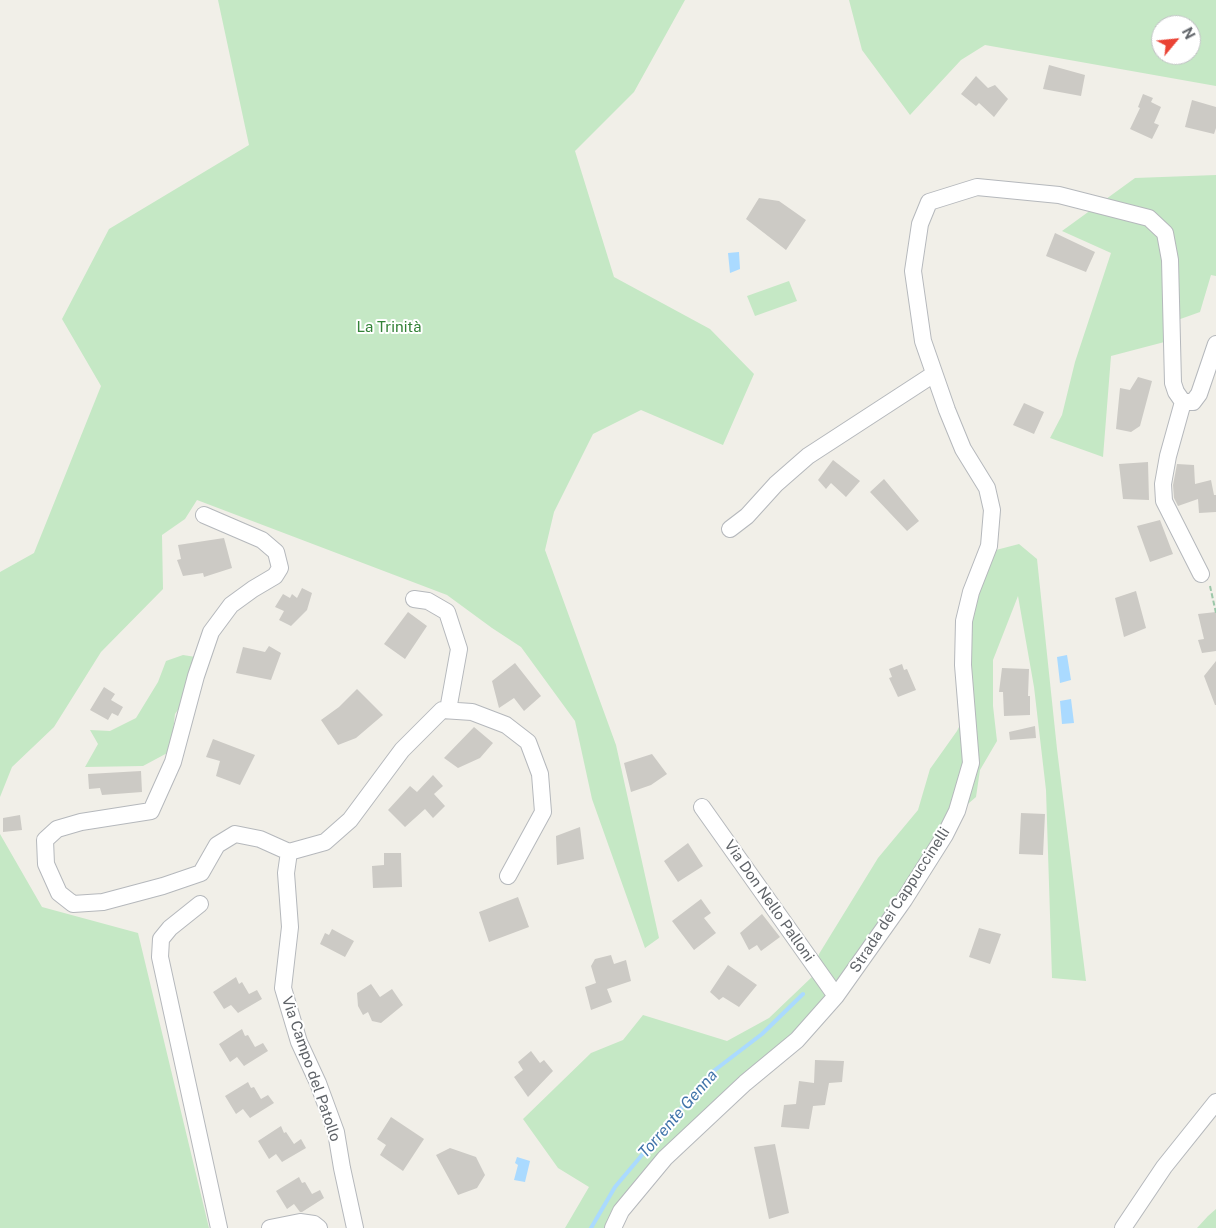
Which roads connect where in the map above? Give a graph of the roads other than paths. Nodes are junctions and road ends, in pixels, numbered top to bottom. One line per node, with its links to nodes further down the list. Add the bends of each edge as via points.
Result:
1 (1216, 344): 3 (street, via 1199,394 1193,402)
2 (934, 374): 3 (street, Strada dei Cappuccinelli, via 923,342 913,271 920,224 929,202 977,187 1059,195 1149,218 1165,233 1170,260 1173,383); 5 (street, via 808,456); 13 (street, Strada dei Cappuccinelli, via 963,448 987,488 992,510 989,546 971,592 964,621 963,665 971,763 957,811 945,835)
3 (1183, 402): 6 (street, via 1168,456 1163,484 1164,501)
4 (204, 515): 10 (street, via 262,540 276,552 280,568 275,576 231,606 211,632 173,762 151,811 57,829 45,840 46,864 59,893 73,904 103,902 201,873 217,845 235,834 260,839)
5 (730, 529)
6 (1201, 574)
7 (414, 599): 8 (street, via 428,600 447,612 459,649)
8 (448, 710): 10 (street, via 442,710 402,750 350,820 325,842); 11 (street, via 472,712 506,726 528,742 540,774 543,812)
9 (702, 807): 13 (street, Via Don Nello Palloni)
10 (289, 852): 18 (street, Via Campo del Patollo, via 286,873 290,927 283,988 299,1042 336,1132)
11 (508, 876)
12 (200, 904): 15 (street, via 161,938 160,957)
13 (836, 996): 19 (street, Strada dei Cappuccinelli, via 796,1040 665,1158 621,1211)
14 (1216, 1102): 20 (street, via 1164,1167)
15 (219, 1228)
16 (270, 1228): 17 (street, via 300,1222)
17 (319, 1228)
18 (355, 1228)
19 (613, 1228)
20 (1123, 1228)

